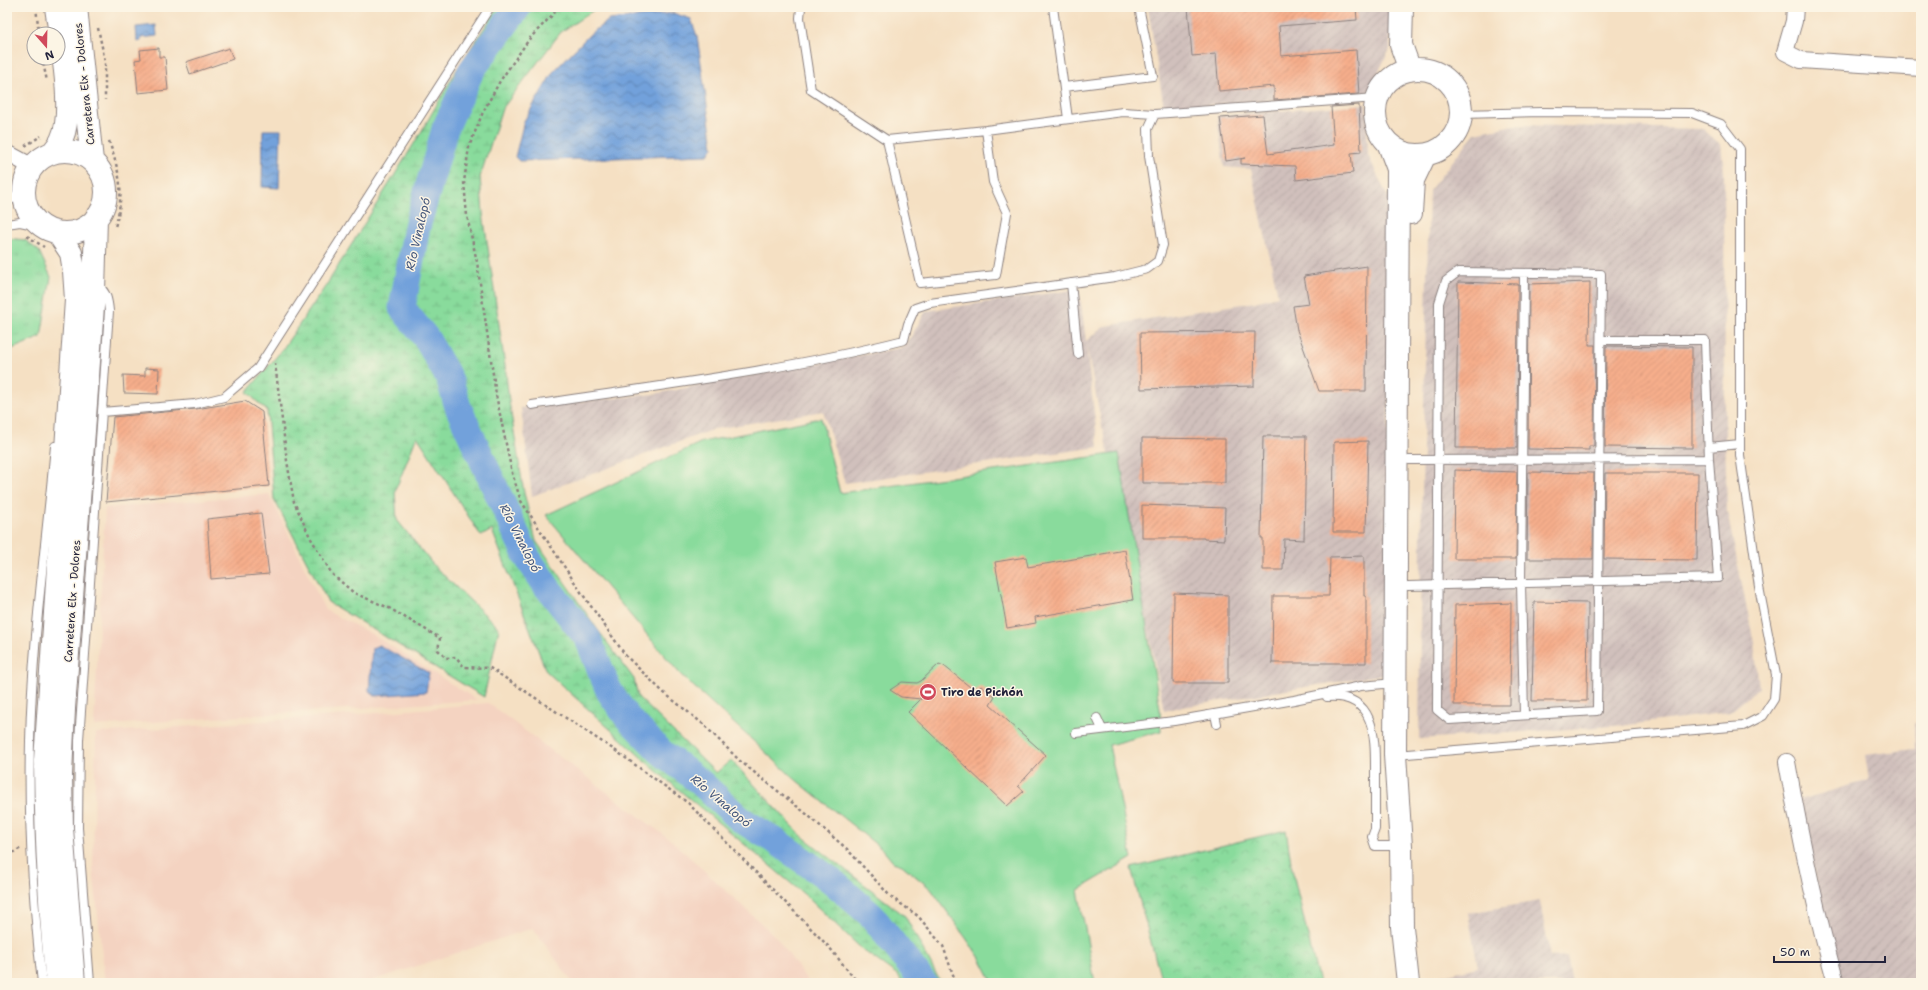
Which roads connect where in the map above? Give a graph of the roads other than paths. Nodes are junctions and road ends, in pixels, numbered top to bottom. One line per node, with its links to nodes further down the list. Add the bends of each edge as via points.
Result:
1 (56, 7): 18 (main road, Carretera Elx - Dolores, via 67,122 62,139)
2 (490, 7): 36 (lane, via 258,368 224,397 195,404)
3 (801, 7): 17 (lane, via 800,18 811,90)
4 (1053, 7): 11 (lane)
5 (1139, 7): 11 (lane, via 1153,76)
6 (1402, 7): 10 (main road, via 1401,45)
7 (1795, 7): 9 (street, via 1794,21 1785,52 1801,60)
8 (77, 12): 22 (main road, Carretera Elx - Dolores)
9 (1921, 68)
10 (1410, 70): 12 (main road, via 1390,80); 14 (main road, via 1432,71 1444,77 1460,100)
11 (1064, 87): 15 (lane)
12 (1377, 98): 13 (lane); 19 (main road, via 1376,124)
13 (1155, 114): 15 (lane, via 1123,112); 29 (lane, via 1148,129 1149,156 1163,245 1158,261 1147,269 1115,277)
14 (1462, 114): 20 (main road, via 1453,139 1445,147); 38 (lane, via 1692,113 1721,124 1740,149)
15 (1068, 119): 16 (lane)
16 (986, 130): 17 (lane); 17 (lane, via 993,182 1007,213 996,275 920,283)
17 (887, 140)
18 (48, 143): 21 (main road); 22 (main road, via 62,151 73,152)
19 (1389, 145): 20 (main road, via 1406,154); 49 (main road, via 1398,169)
20 (1425, 155): 43 (main road, via 1413,180 1411,202)
21 (19, 159): 23 (main road, via 27,177)
22 (92, 161): 25 (main road, via 100,170 105,182 105,201)
23 (16, 183): 24 (lane); 27 (main road, via 35,220)
24 (7, 202)
25 (96, 218): 27 (main road, via 83,229 70,232); 30 (main road, Carretera Elx - Dolores)
26 (7, 224): 27 (lane, via 20,222)
27 (51, 230): 33 (main road, Carretera Elx - Dolores, via 71,253 74,271 76,300)
28 (1524, 273): 31 (lane, via 1601,274); 40 (lane, via 1458,272 1446,281 1439,303); 41 (lane)
29 (1071, 283): 32 (lane); 34 (lane, via 930,303 915,308 904,340 865,350 737,374)
30 (94, 284): 36 (lane, via 104,290 109,312); 62 (main road, Carretera Elx - Dolores, via 61,775 65,889)
31 (1600, 340): 39 (lane, via 1704,340); 44 (lane)
32 (1078, 354)
33 (71, 378): 35 (lane); 61 (main road, Carretera Elx - Dolores, via 45,762 46,844)
34 (532, 405)
35 (59, 407)
36 (102, 412): 63 (lane, via 79,740 78,828)
37 (56, 439): 60 (lane, via 30,740 30,843)
38 (1740, 444): 39 (lane); 57 (lane, via 1759,587 1776,675 1774,699 1763,716 1743,726)
39 (1709, 447): 42 (lane)
40 (1439, 459): 41 (lane); 43 (lane); 48 (lane)
41 (1522, 459): 44 (lane); 46 (lane)
42 (1709, 459): 44 (lane); 45 (lane, via 1718,578)
43 (1409, 460): 47 (main road)
44 (1599, 460): 45 (lane)
45 (1598, 582): 46 (lane); 52 (lane, via 1597,711)
46 (1521, 583): 48 (lane); 52 (lane)
47 (1408, 586): 48 (lane); 57 (main road)
48 (1439, 586): 52 (lane, via 1437,710 1449,720)
49 (1396, 683): 50 (lane, via 1361,686); 57 (main road)
50 (1294, 700): 51 (lane); 59 (lane, via 1335,696 1349,699 1368,715 1374,731 1375,747 1376,829 1372,838 1375,846)
51 (1215, 714): 54 (lane); 55 (lane)
52 (1524, 716)
53 (1097, 718): 55 (lane)
54 (1217, 724)
55 (1102, 729): 56 (lane)
56 (1076, 733)
57 (1401, 755): 59 (main road)
58 (1787, 762): 65 (street, via 1825,945)
59 (1401, 846): 64 (main road, via 1402,927)
60 (42, 983)
61 (57, 983)
62 (74, 983)
63 (90, 983)
64 (1408, 983)
65 (1836, 983)

